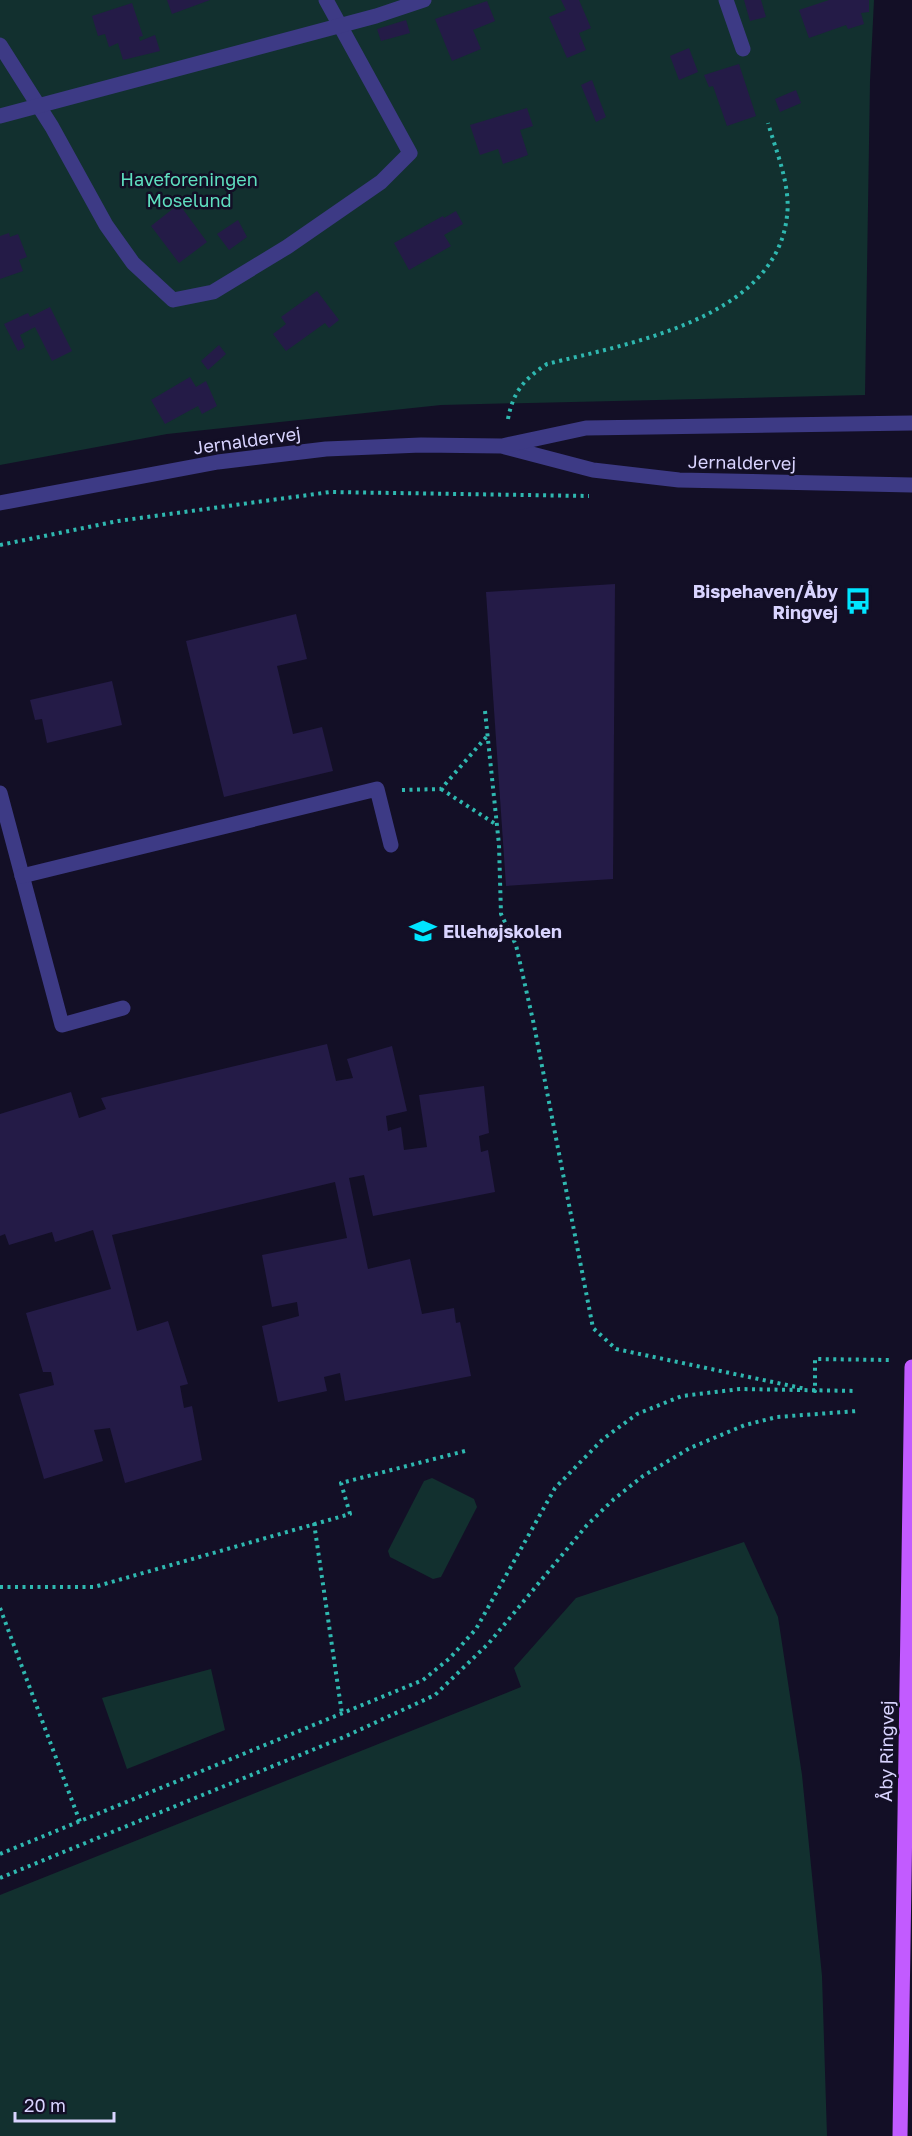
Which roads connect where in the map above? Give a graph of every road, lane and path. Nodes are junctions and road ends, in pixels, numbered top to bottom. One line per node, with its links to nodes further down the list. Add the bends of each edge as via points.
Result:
1 (326, 0): 4 (street)
2 (424, 0): 4 (street)
3 (726, 0): 6 (street)
4 (339, 24): 7 (street); 7 (street, via 410,153 371,188 287,247 213,292 173,300 133,263)
5 (0, 45): 7 (street)
6 (743, 49)
7 (35, 105): 8 (street)
8 (0, 116)
9 (768, 123): 11 (path, via 782,169 788,214 780,246 754,282 720,307 676,329 547,364 528,376 512,397)
10 (912, 423): 11 (street, Jernaldervej, via 586,428)
11 (502, 446): 12 (street, Jernaldervej, via 593,470 679,480); 14 (street, Jernaldervej, via 326,449 218,462)
12 (912, 485)
13 (595, 496): 15 (path, via 330,492 118,521)
14 (0, 503)
15 (0, 545)
16 (485, 711): 17 (path)
17 (488, 735): 19 (path); 21 (path)
18 (377, 789): 19 (path); 22 (street); 23 (street)
19 (441, 789): 21 (path)
20 (0, 793): 23 (street)
21 (497, 825): 27 (path, via 501,914 516,945 534,1025 593,1328 616,1349)
22 (391, 845)
23 (22, 876): 24 (street, via 62,1025)
24 (123, 1008)
25 (865, 1360): 27 (path, via 815,1359)
26 (912, 1367): 38 (main road, Åby Ringvej)
27 (815, 1391): 28 (path); 34 (path, via 740,1389 682,1396 637,1414 603,1438 555,1488 496,1599 450,1658 423,1680)
28 (857, 1391)
29 (856, 1411): 37 (path, via 777,1417 745,1425 690,1448 643,1476 587,1526 489,1642 435,1695 344,1737)
30 (470, 1450): 31 (path, via 340,1483 350,1514)
31 (314, 1523): 32 (path, via 94,1587); 34 (path)
32 (0, 1587)
33 (0, 1608): 35 (path)
34 (342, 1714): 35 (path)
35 (80, 1822): 36 (path)
36 (0, 1854)
37 (0, 1878)
38 (900, 2136)

